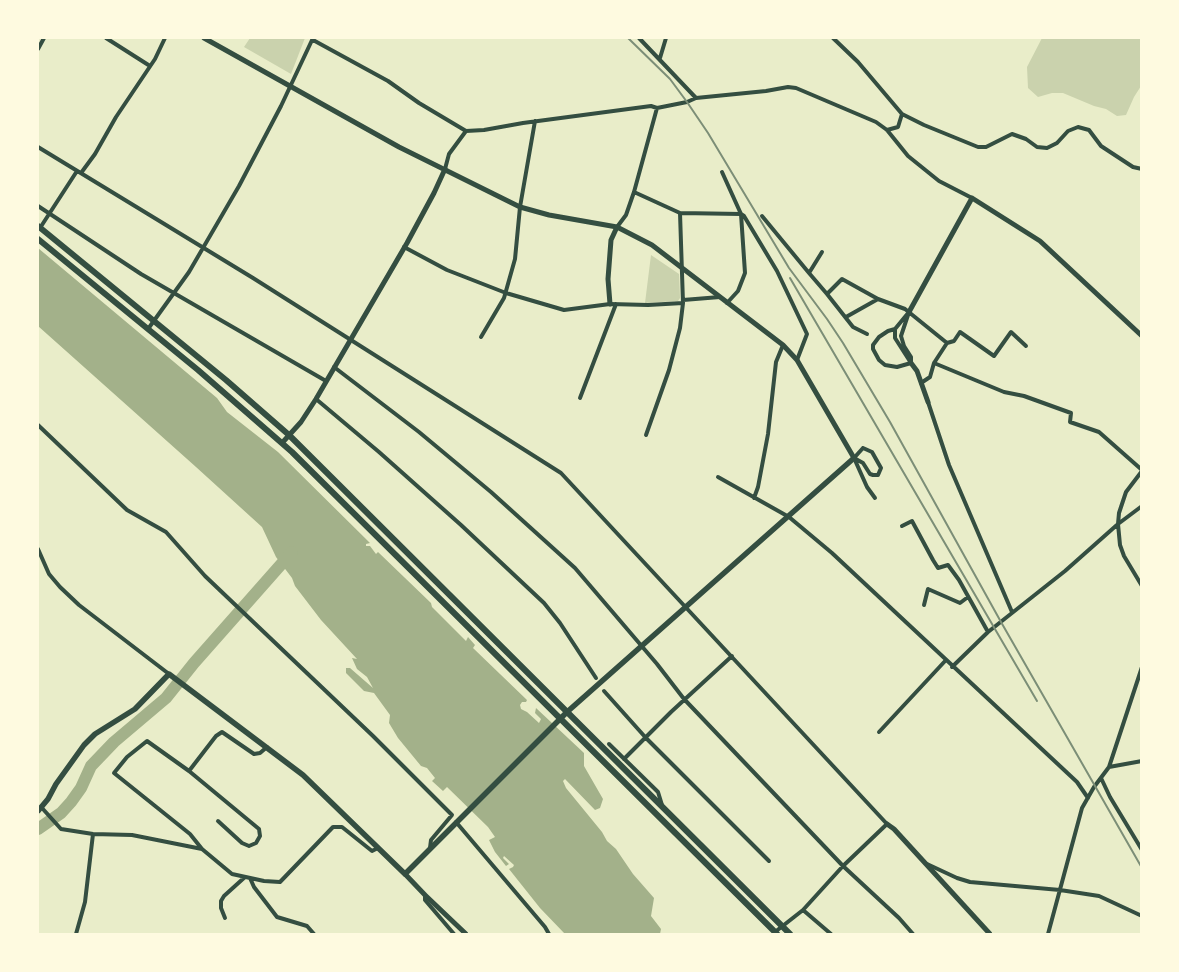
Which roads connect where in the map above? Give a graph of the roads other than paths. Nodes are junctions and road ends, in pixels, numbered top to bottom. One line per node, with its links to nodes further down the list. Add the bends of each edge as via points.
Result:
1 (44, 38): 9 (street)
2 (106, 38): 11 (street)
3 (166, 38): 11 (street)
4 (204, 38): 12 (street)
5 (639, 38): 10 (street)
6 (666, 38): 10 (street)
7 (834, 38): 15 (street)
8 (313, 39): 12 (street); 18 (street, via 388,81)
9 (38, 49)
10 (660, 58): 13 (street)
11 (150, 66): 22 (street, via 95,154)
12 (290, 87): 20 (street); 36 (street)
13 (696, 98): 14 (street); 17 (street, via 788,86 853,111)
14 (657, 108): 16 (street, via 651,106); 24 (street)
15 (902, 114): 17 (street, via 898,127); 21 (street, via 978,147 986,147 1012,134 1026,138 1037,147 1047,148 1078,127 1089,130 1101,146 1133,167)
16 (535, 121): 18 (street); 27 (street)
17 (887, 130): 25 (street, via 908,156 939,181)
18 (466, 131): 20 (street, via 449,154)
19 (38, 147): 22 (street)
20 (445, 169): 27 (street); 35 (street)
21 (1142, 169)
22 (79, 172): 29 (street); 36 (street)
23 (722, 172): 30 (street)
24 (634, 192): 28 (street); 33 (street, via 626,215)
25 (972, 198): 48 (street); 54 (street, via 1040,241)
26 (38, 206): 29 (street)
27 (520, 207): 33 (street); 41 (street, via 515,259)
28 (680, 213): 30 (street); 38 (street)
29 (50, 214): 32 (street); 40 (street)
30 (741, 214): 46 (street, via 745,273 738,291); 60 (street, via 777,271 807,334)
31 (762, 216): 39 (street)
32 (39, 227): 50 (highway)
33 (617, 227): 38 (street, via 652,245); 47 (street, via 611,240 608,279)
34 (38, 239): 51 (highway)
35 (404, 246): 41 (street, via 447,270); 56 (street)
36 (203, 248): 40 (street); 56 (street)
37 (822, 252): 39 (street)
38 (681, 267): 43 (street); 45 (street)
39 (809, 273): 42 (street)
40 (174, 293): 50 (street); 64 (street)
41 (506, 293): 47 (street, via 564,310); 55 (street)
42 (828, 294): 44 (street, via 842,280); 49 (street)
43 (720, 297): 45 (street); 46 (street)
44 (878, 299): 48 (street); 49 (street)
45 (683, 301): 47 (street); 71 (street, via 670,370)
46 (728, 302): 58 (street)
47 (613, 304): 66 (street)
48 (909, 312): 52 (street); 57 (street); 61 (street, via 901,336)
49 (846, 317): 53 (street, via 853,328)
50 (153, 321): 51 (street); 70 (highway)
51 (148, 329): 72 (highway)
52 (895, 329): 61 (street, via 895,338); 61 (street, via 879,337 873,345 875,352 885,365 897,367)
53 (867, 334)
54 (1142, 336)
55 (481, 337)
56 (350, 339): 63 (street); 86 (street, via 561,472)
57 (947, 342): 59 (street, via 954,341 960,332 994,356 1011,332); 62 (street)
58 (783, 345): 60 (street); 76 (street, via 776,362 768,434)
59 (1026, 346)
60 (797, 360): 73 (street)
61 (911, 363): 65 (street)
62 (934, 363): 65 (street, via 930,377); 74 (street, via 1004,392 1072,413 1070,422 1099,432)
63 (334, 367): 64 (street); 89 (street, via 491,492 575,568)
64 (326, 381): 67 (street)
65 (922, 383): 68 (street)
66 (580, 398)
67 (316, 399): 70 (street); 95 (street, via 544,602)
68 (928, 402): 87 (street, via 949,465)
69 (38, 425): 117 (street, via 127,510 166,532 205,576 452,815 432,840)
70 (289, 435): 72 (street); 98 (highway)
71 (646, 435)
72 (282, 443): 99 (highway)
73 (854, 458): 73 (street, via 863,448 869,449 880,465 878,475 872,476 863,463); 77 (street); 79 (main road)
74 (1142, 471): 80 (street, via 1126,492)
75 (718, 478): 76 (street)
76 (754, 498): 79 (street)
77 (875, 498)
78 (1142, 506): 80 (street)
79 (789, 517): 86 (main road); 91 (street)
80 (1118, 524): 83 (street, via 1124,556); 87 (street)
81 (902, 526): 84 (street, via 912,521 938,568 948,565)
82 (38, 549): 94 (street, via 49,574 60,588)
83 (1142, 586)
84 (968, 597): 85 (street, via 960,602 928,589); 88 (street)
85 (924, 605)
86 (687, 606): 89 (main road); 90 (street)
87 (1012, 612): 88 (street)
88 (988, 632): 92 (street)
89 (642, 646): 97 (street); 98 (main road)
90 (732, 656): 97 (street); 114 (street)
91 (946, 660): 92 (street); 100 (street)
92 (952, 667): 109 (street, via 1077,782)
93 (1142, 667): 106 (street)
94 (171, 676): 103 (main road); 111 (main road, via 135,709 95,734 84,745)
95 (596, 678)
96 (604, 691): 101 (street)
97 (684, 699): 101 (street); 122 (street)
98 (567, 712): 99 (main road); 110 (highway)
99 (560, 719): 113 (main road); 132 (highway)
100 (879, 732)
101 (646, 738): 104 (street); 120 (street)
102 (609, 744): 104 (street)
103 (267, 747): 107 (street, via 254,754 222,732); 116 (main road, via 302,775)
104 (624, 759): 110 (street, via 658,792)
105 (1142, 761): 106 (street)
106 (1108, 767): 108 (street)
107 (189, 771): 112 (street, via 259,829 260,836 256,843 248,846); 118 (street, via 147,741 114,773 190,834)
108 (1101, 778): 109 (street); 119 (street)
109 (1088, 798): 126 (street, via 1078,819)
110 (664, 809): 131 (highway)
111 (42, 810): 115 (street, via 62,829)
112 (218, 821)
113 (456, 822): 117 (main road); 137 (street)
114 (887, 824): 121 (street); 122 (street)
115 (93, 834): 118 (street, via 132,835); 133 (street, via 85,902)
116 (378, 848): 123 (main road); 125 (street, via 372,852 342,827 333,827 280,882)
117 (430, 848): 123 (main road)
118 (202, 849): 124 (street, via 232,874)
119 (1142, 850)
120 (769, 861)
121 (923, 862): 126 (street, via 970,882); 141 (street)
122 (843, 866): 128 (street); 140 (street)
123 (405, 874): 127 (street)
124 (245, 877): 125 (street); 130 (street, via 221,902)
125 (250, 878): 134 (street, via 278,917 307,926)
126 (1060, 890): 129 (street, via 1099,896); 142 (street)
127 (425, 895): 135 (street, via 425,900); 136 (street)
128 (803, 910): 131 (street); 139 (street)
129 (1142, 916)
130 (225, 918)
131 (782, 927): 132 (street); 138 (highway)
132 (776, 933)
133 (76, 934)
134 (314, 934)
135 (454, 934)
136 (466, 934)
137 (549, 934)
138 (790, 934)
139 (831, 934)
140 (913, 934)
141 (990, 934)
142 (1048, 934)

